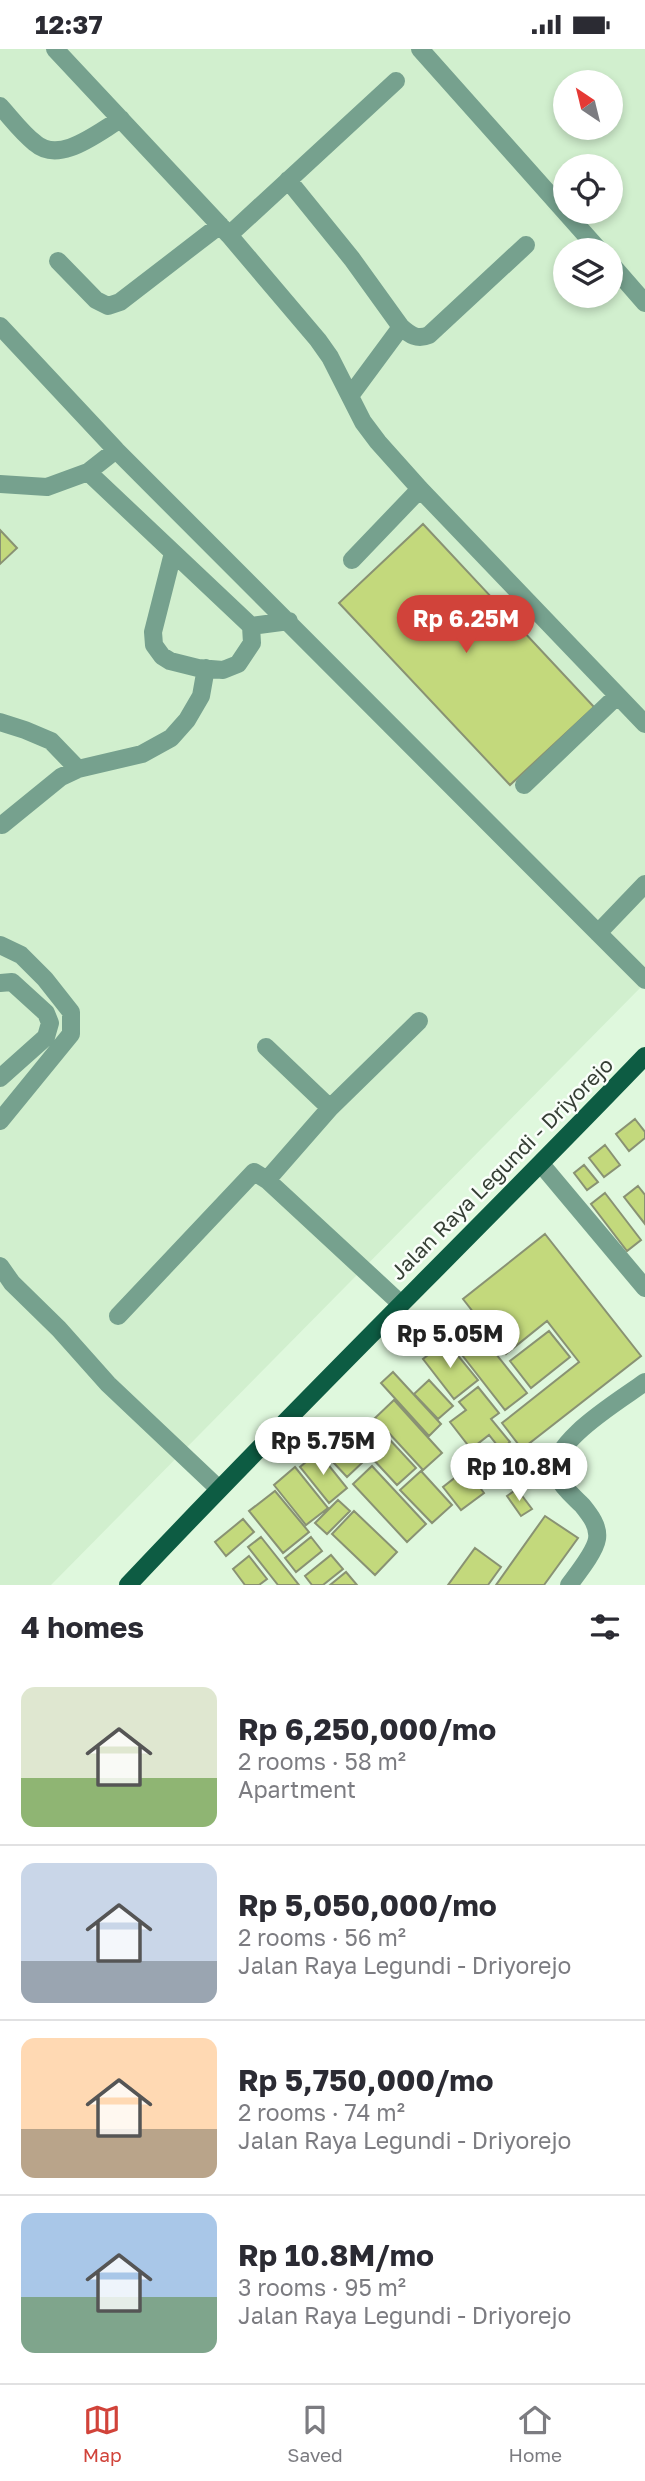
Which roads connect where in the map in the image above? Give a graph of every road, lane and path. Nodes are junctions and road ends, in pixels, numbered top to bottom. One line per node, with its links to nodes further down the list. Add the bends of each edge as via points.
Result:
1 (55, 49): 5 (street)
2 (420, 49): 8 (street)
3 (396, 81): 6 (street)
4 (0, 106): 5 (street, via 37,145 53,151 67,149)
5 (121, 119): 7 (street)
6 (288, 180): 7 (street); 14 (street)
7 (225, 230): 10 (street, via 108,306 96,300); 15 (street, via 318,340)
8 (587, 238)
9 (526, 245): 14 (street, via 429,335 411,335)
10 (58, 261)
11 (623, 278): 12 (street)
12 (645, 303)
13 (0, 326): 16 (street)
14 (401, 327): 15 (street)
15 (351, 396): 19 (street, via 363,422)
16 (116, 450): 17 (street); 22 (street)
17 (88, 472): 18 (street, via 47,487); 20 (street)
18 (0, 484)
19 (421, 489): 21 (street); 25 (street)
20 (173, 553): 23 (street); 24 (street, via 153,632 154,645 170,661)
21 (352, 560)
22 (289, 621): 23 (street); 32 (street)
23 (251, 626): 24 (street, via 252,643 238,664 223,670)
24 (206, 668): 28 (street, via 201,696 171,738 142,754)
25 (617, 696): 27 (street); 29 (street)
26 (0, 722): 28 (street, via 51,741)
27 (645, 724)
28 (78, 769): 30 (street, via 61,777)
29 (524, 785)
30 (2, 825)
31 (645, 884): 32 (street)
32 (598, 933): 34 (street)
33 (0, 945): 41 (street, via 21,955 71,1012 71,1034)
34 (645, 980)
35 (0, 983): 39 (street, via 12,982 46,1013 50,1023 46,1037)
36 (419, 1021): 40 (street)
37 (266, 1047): 40 (street)
38 (645, 1056): 42 (main road, Jalan Raya Legundi - Driyorejo)
39 (0, 1078)
40 (330, 1108): 43 (street)
41 (0, 1121)
42 (541, 1164): 45 (street); 46 (main road, Jalan Raya Legundi - Driyorejo)
43 (267, 1180): 46 (street); 47 (street, via 251,1174)
44 (0, 1266): 49 (street, via 108,1384)
45 (645, 1287)
46 (401, 1304): 49 (main road, Jalan Raya Legundi - Driyorejo)
47 (118, 1315)
48 (645, 1382): 51 (street, via 589,1423 562,1448 555,1462 557,1475 592,1518 598,1537)
49 (219, 1489): 50 (main road, Jalan Raya Legundi - Driyorejo)
50 (128, 1585)
51 (569, 1585)

